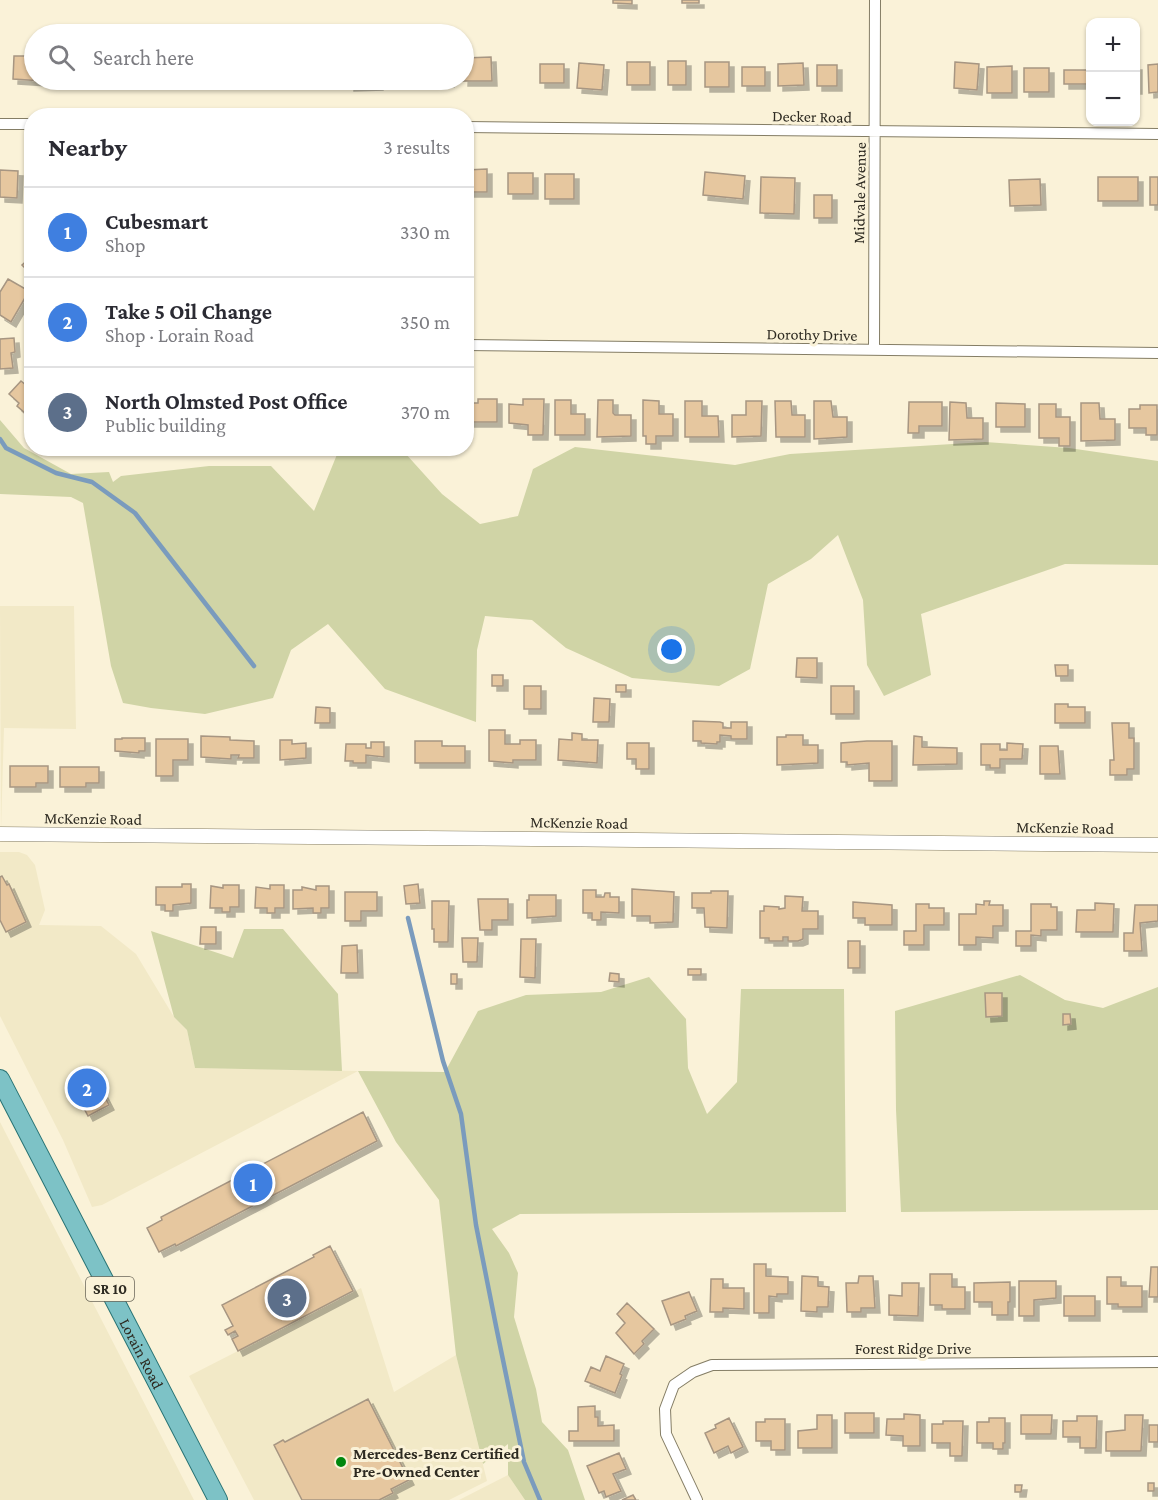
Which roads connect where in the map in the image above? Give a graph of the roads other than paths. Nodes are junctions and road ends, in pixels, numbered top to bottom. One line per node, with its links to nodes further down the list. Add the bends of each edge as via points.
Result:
1 (875, 0): 5 (street, Midvale Avenue)
2 (0, 124): 3 (street)
3 (24, 124)
4 (474, 127): 5 (street, Decker Road)
5 (875, 131): 6 (street, Decker Road); 8 (street, Midvale Avenue)
6 (1158, 134)
7 (474, 345): 8 (street, Dorothy Drive)
8 (874, 350): 9 (street, Dorothy Drive)
9 (1158, 353)
10 (0, 834): 11 (street, McKenzie Road)
11 (1158, 845)
12 (0, 1079): 14 (main road, Lorain Road / SR 10)
13 (1158, 1362): 15 (street, Forest Ridge Drive, via 712,1365 674,1385 665,1409 666,1434)
14 (218, 1500)
15 (697, 1500)

